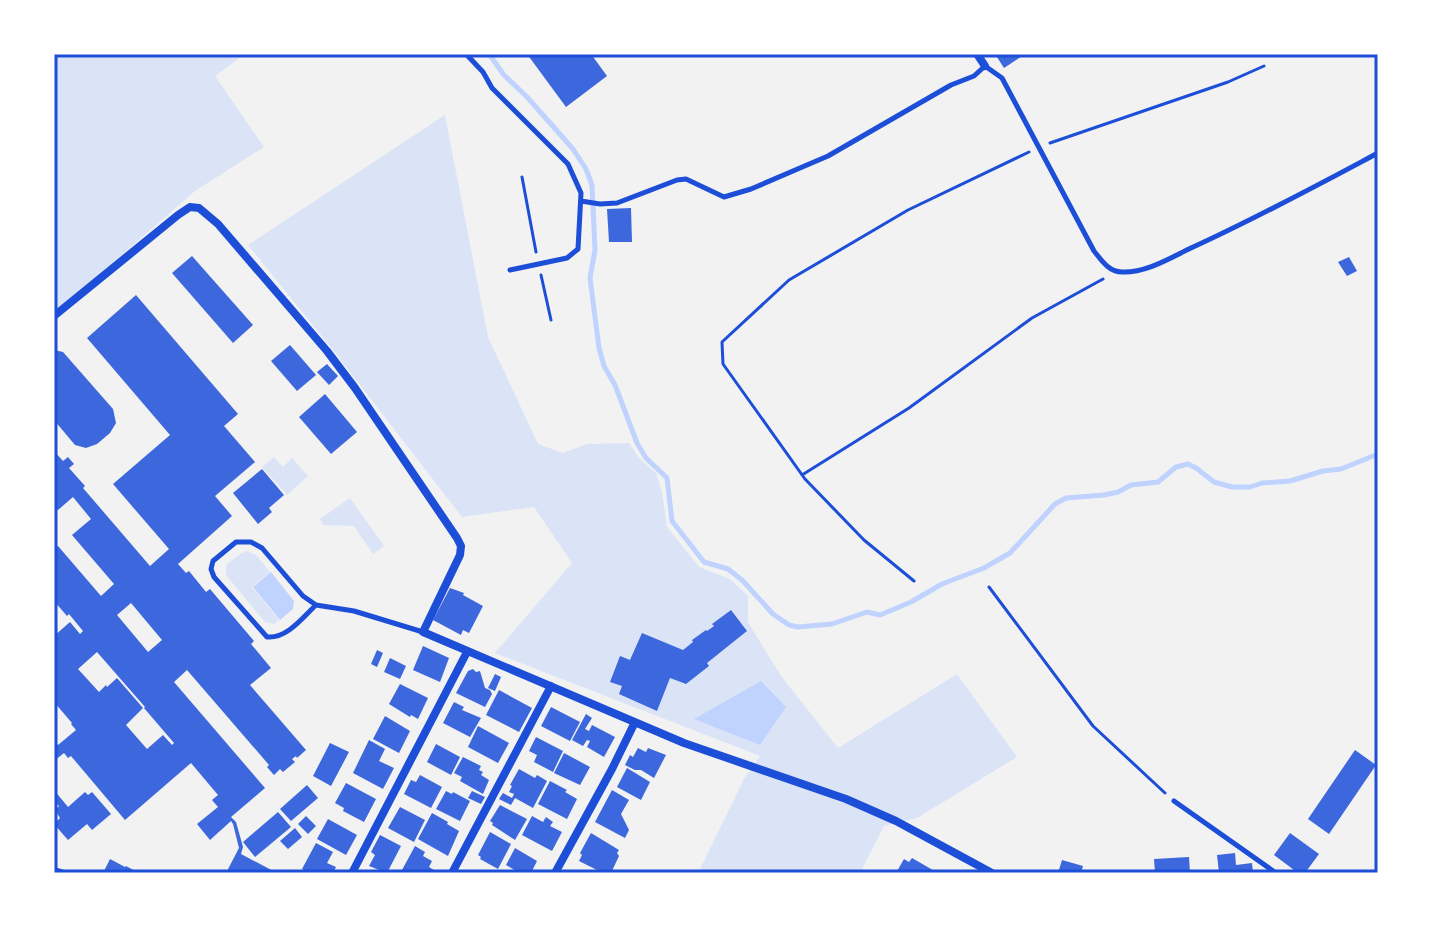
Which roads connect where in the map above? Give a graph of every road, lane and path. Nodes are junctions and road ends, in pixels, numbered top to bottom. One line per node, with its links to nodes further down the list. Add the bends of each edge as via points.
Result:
1 (466, 54): 8 (lane, via 492,88 568,164)
2 (977, 54): 3 (street)
3 (985, 66): 5 (lane, via 1002,78); 8 (lane, via 828,156 751,189 724,197 686,179 617,203)
4 (1264, 66): 5 (path)
5 (1039, 147): 11 (lane, via 1094,251); 14 (path, via 908,210 789,280 722,342 723,364)
6 (1378, 153): 11 (lane, via 1154,266)
7 (522, 177): 9 (path)
8 (584, 201): 9 (lane, via 578,249 567,258)
9 (538, 264): 10 (lane); 13 (path)
10 (510, 270)
11 (1113, 271): 14 (path, via 1032,318 909,408)
12 (54, 316): 18 (street, via 190,207 218,224 346,375 457,538 460,555)
13 (551, 320)
14 (802, 475): 15 (path, via 864,540)
15 (914, 581)
16 (989, 587): 22 (path, via 1093,726)
17 (316, 605): 17 (lane, via 283,635 267,637 214,577 213,561 236,542 251,542); 18 (lane)
18 (423, 632): 19 (street)
19 (467, 652): 20 (street); 25 (street)
20 (551, 686): 21 (street); 26 (street)
21 (635, 722): 27 (street); 28 (street, via 846,799)
22 (1174, 801): 29 (lane)
23 (54, 871): 24 (street)
24 (61, 873)
25 (352, 873)
26 (452, 873)
27 (555, 873)
28 (992, 873)
29 (1276, 873)

